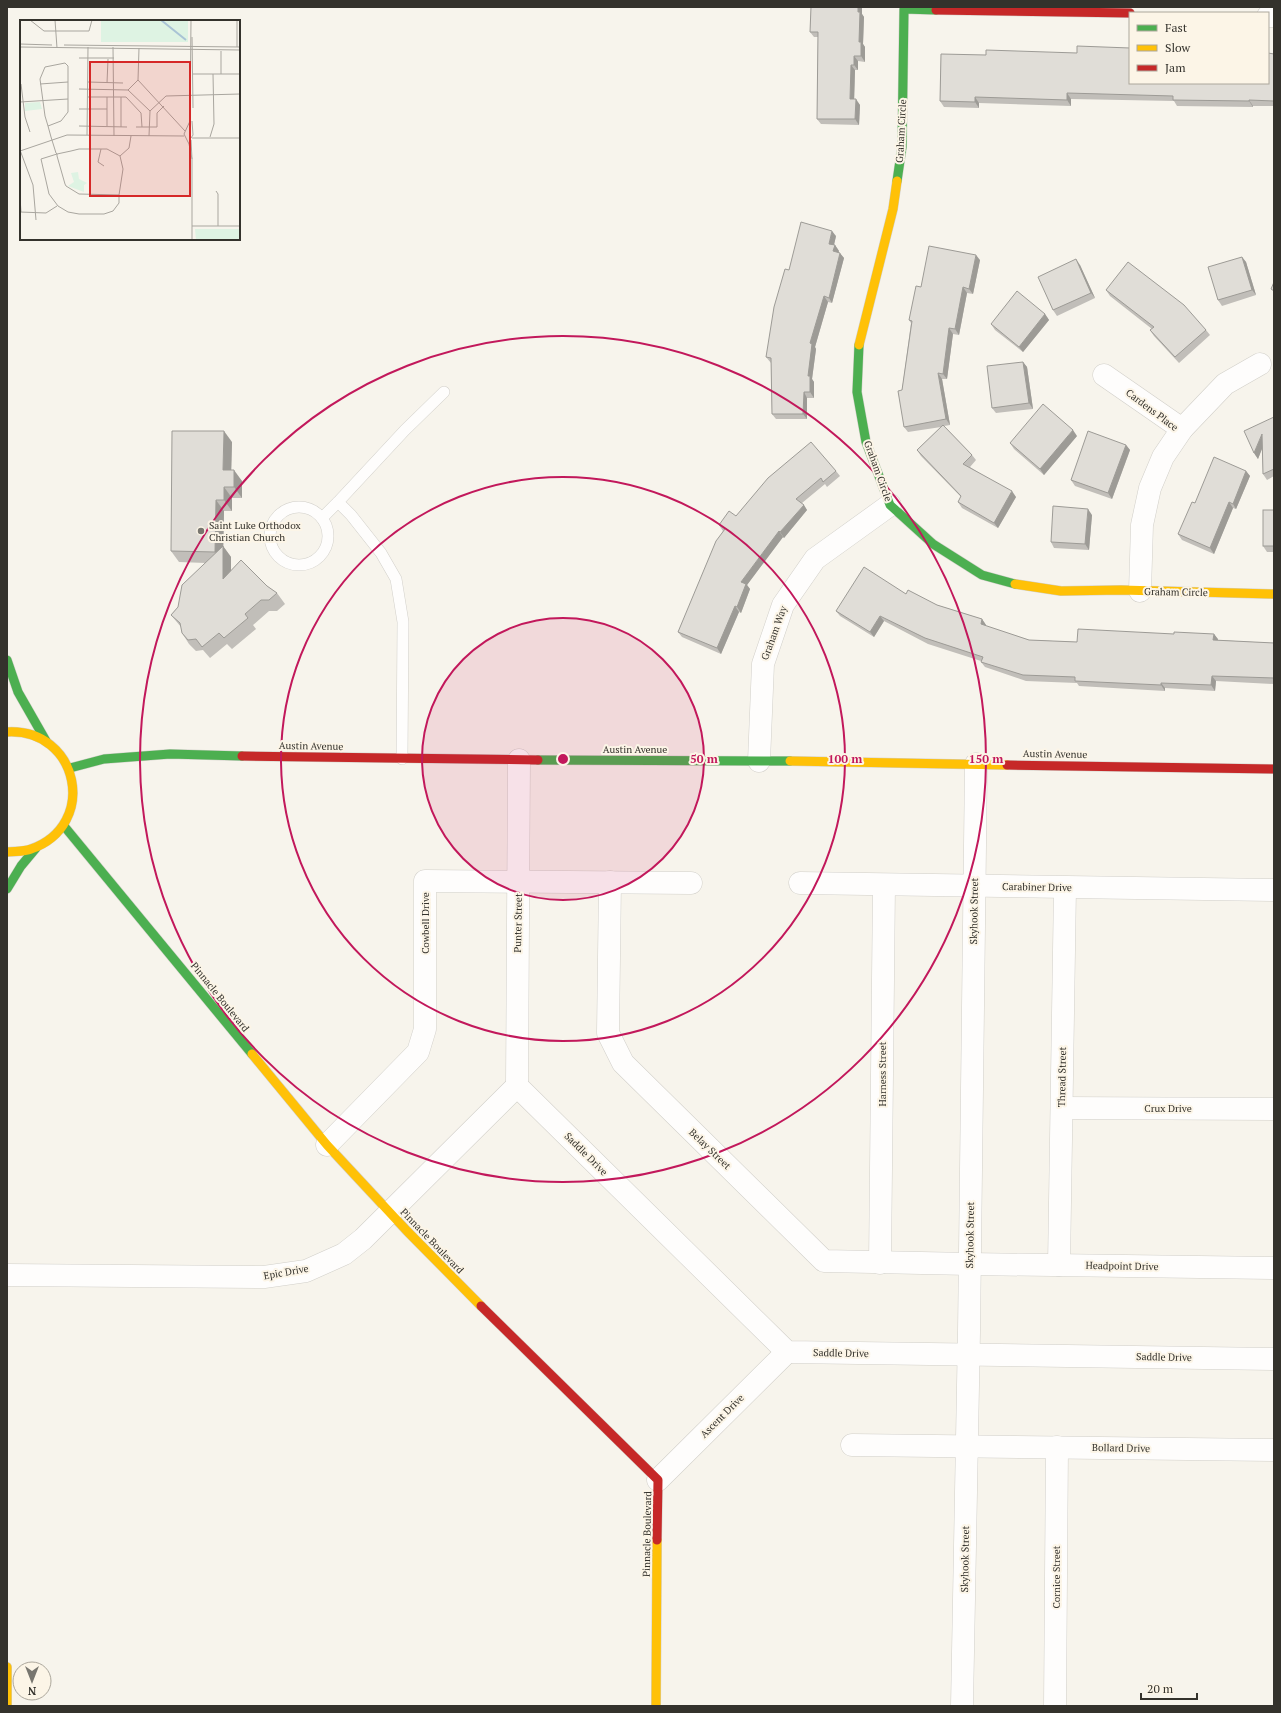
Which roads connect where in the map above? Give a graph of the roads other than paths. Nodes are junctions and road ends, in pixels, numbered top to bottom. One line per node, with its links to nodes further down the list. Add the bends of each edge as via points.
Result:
1 (904, 8): 2 (street, Graham Circle); 8 (street, Graham Circle, via 902,147 893,209 859,345 857,392 866,442)
2 (1129, 13)
3 (1260, 364): 6 (street, via 1225,384)
4 (1104, 375): 6 (street, Cardens Place)
5 (444, 392): 7 (lane)
6 (1182, 429): 10 (street, Cardens Place, via 1163,457 1150,488 1142,525)
7 (338, 502): 9 (lane); 15 (lane, via 381,553 396,579 404,622)
8 (890, 505): 10 (street, Graham Circle, via 933,544 982,575 1022,586 1061,591); 17 (street, Graham Way, via 815,559 783,605 763,664)
9 (322, 518): 9 (lane, via 328,535 327,544 316,560 297,565 287,563 279,557 270,540 274,521 280,514 297,507 306,508)
10 (1140, 591): 11 (street, Graham Circle)
11 (1274, 594)
12 (7, 660): 14 (street, via 18,692)
13 (7, 732): 14 (street, via 24,732)
14 (46, 741): 19 (street, via 60,753)
15 (402, 759): 16 (street, Austin Avenue); 19 (street, Austin Avenue, via 170,754 104,759)
16 (519, 760): 17 (street, Austin Avenue); 24 (street, Punter Street)
17 (759, 761): 18 (street, Austin Avenue)
18 (976, 764): 20 (street, Austin Avenue); 29 (street, Skyhook Street)
19 (70, 768): 21 (street, via 73,803)
20 (1274, 770)
21 (64, 826): 22 (street, via 57,835); 36 (street, Pinnacle Boulevard)
22 (36, 848): 23 (street, via 25,852); 31 (street)
23 (7, 852)
24 (519, 881): 25 (street, Cowbell Drive); 33 (street, Punter Street); 36 (street, Cowbell Drive, via 425,881 425,1029 418,1052)
25 (610, 882): 26 (street, Cowbell Drive); 38 (street, Belay Street, via 608,1033 623,1063 824,1261)
26 (691, 883)
27 (800, 883): 28 (street, Carabiner Drive)
28 (884, 885): 29 (street, Carabiner Drive); 38 (street, Harness Street)
29 (974, 886): 30 (street, Carabiner Drive); 39 (street, Skyhook Street)
30 (1065, 888): 32 (street, Carabiner Drive); 34 (street, Thread Street)
31 (7, 889)
32 (1274, 890)
33 (517, 1086): 37 (street, Epic Drive); 43 (street, Saddle Drive)
34 (1062, 1108): 35 (street, Crux Drive); 40 (street, Thread Street)
35 (1274, 1109)
36 (327, 1145): 37 (street, Pinnacle Boulevard)
37 (390, 1214): 42 (street, Epic Drive, via 344,1254 306,1271 264,1277); 50 (street, Pinnacle Boulevard)
38 (880, 1263): 39 (street, Belay Street)
39 (970, 1264): 40 (street, Headpoint Drive); 44 (street, Skyhook Street)
40 (1059, 1265): 41 (street, Headpoint Drive)
41 (1274, 1268)
42 (7, 1275)
43 (786, 1352): 44 (street, Saddle Drive); 50 (street, Ascent Drive)
44 (969, 1355): 45 (street, Saddle Drive); 47 (street, Skyhook Street)
45 (1274, 1359)
46 (852, 1445): 47 (street, Bollard Drive)
47 (968, 1446): 48 (street, Bollard Drive); 54 (street, Skyhook Street)
48 (1057, 1447): 49 (street, Bollard Drive); 55 (street, Cornice Street)
49 (1274, 1450)
50 (658, 1480): 53 (street, Pinnacle Boulevard)
51 (7, 1667): 52 (street)
52 (7, 1706)
53 (656, 1706)
54 (962, 1706)
55 (1055, 1706)

